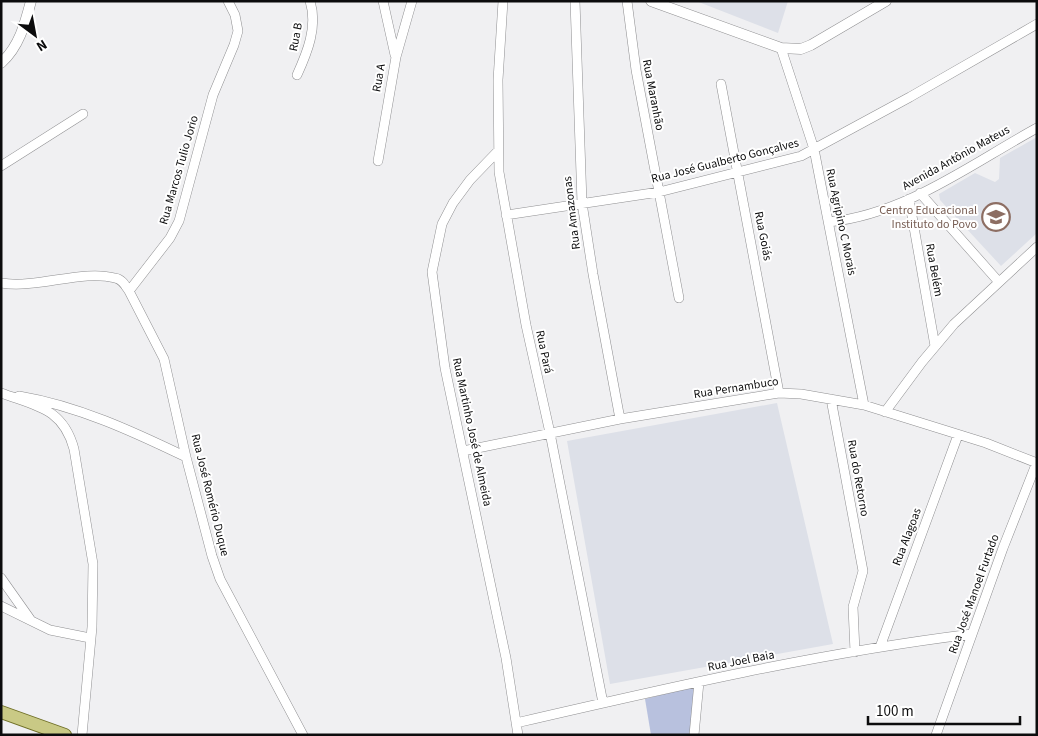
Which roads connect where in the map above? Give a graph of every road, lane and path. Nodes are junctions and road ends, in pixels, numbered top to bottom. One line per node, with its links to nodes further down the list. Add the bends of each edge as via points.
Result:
1 (31, 1): 14 (street, via 16,45)
2 (228, 1): 33 (street, Rua Marcos Tulio Jorio, via 238,30 213,95 180,221)
3 (310, 1): 15 (street, Rua B, via 312,26 309,50)
4 (383, 1): 13 (street)
5 (412, 1): 13 (street, Rua A)
6 (503, 1): 20 (street, Rua Pará)
7 (575, 1): 27 (street, Rua Amazonas)
8 (627, 1): 24 (street, Rua Maranhão, via 636,70)
9 (651, 1): 12 (street)
10 (886, 1): 12 (street, via 819,41 801,49)
11 (1037, 24): 19 (street, Rua José Gualberto Gonçalves)
12 (781, 48): 19 (street, Rua Agripino C Morais)
13 (396, 57): 21 (street, Rua A)
14 (1, 64)
15 (297, 75)
16 (721, 84): 23 (street, Rua Goiás)
17 (82, 114): 22 (street)
18 (1037, 128): 25 (street, Avenida Antônio Mateus)
19 (814, 149): 23 (street, Rua José Gualberto Gonçalves, via 795,158); 29 (street, Rua Agripino C Morais)
20 (498, 150): 28 (street, Rua Pará); 44 (street, Rua Martinho José de Almeida, via 453,203 442,224 432,272 445,368)
21 (378, 161)
22 (1, 166)
23 (739, 172): 24 (street, Rua José Gualberto Gonçalves); 37 (street, Rua Goiás)
24 (659, 192): 27 (street, Rua José Gualberto Gonçalves); 34 (street, Rua Maranhão)
25 (920, 193): 26 (street, Avenida Antônio Mateus); 31 (street)
26 (909, 198): 29 (street, Avenida Antônio Mateus, via 869,216); 35 (street, Rua Belém)
27 (582, 203): 28 (street, Rua José Gualberto Gonçalves); 41 (street, Rua Amazonas)
28 (506, 215): 42 (street, Rua Pará, via 534,368)
29 (829, 222): 39 (street, Rua Agripino C Morais)
30 (1037, 247): 31 (street)
31 (998, 281): 35 (street)
32 (1, 283): 33 (street, Rua José Romério Duque, via 26,284 94,276 119,279)
33 (129, 291): 45 (street, Rua José Romério Duque, via 164,359)
34 (679, 298)
35 (935, 346): 40 (street)
36 (1, 393): 45 (street, via 70,407 132,431); 51 (street, via 45,410 60,419 70,434 93,564)
37 (780, 393): 38 (street, Rua Pernambuco); 41 (street, Rua Pernambuco)
38 (831, 399): 39 (street, Rua Pernambuco); 53 (street, Rua do Retorno, via 861,562 862,574 853,607)
39 (864, 404): 40 (street, Rua Pernambuco)
40 (885, 412): 43 (street, Rua Pernambuco)
41 (620, 419): 42 (street, Rua Pernambuco)
42 (550, 433): 44 (street, Rua Pernambuco); 55 (street, Rua Pará)
43 (958, 436): 46 (street, Rua Pernambuco); 52 (street, Rua Alagoas)
44 (463, 451): 57 (street, Rua Martinho José de Almeida, via 506,658)
45 (186, 457): 60 (street, Rua José Romério Duque, via 220,579)
46 (1037, 462): 50 (street, Rua José Manoel Furtado)
47 (1, 578): 49 (street)
48 (1, 606): 49 (street)
49 (31, 621): 51 (street, via 64,634)
50 (972, 634): 52 (street, Rua Joel Baia); 63 (street, Rua José Manoel Furtado)
51 (90, 638): 59 (street)
52 (880, 647): 53 (street, Rua Joel Baia)
53 (856, 652): 54 (street, Rua Joel Baia)
54 (699, 682): 55 (street, Rua Joel Baia); 62 (street)
55 (603, 703): 57 (street, Rua Joel Baia)
56 (1, 712): 58 (main road)
57 (516, 723): 61 (street, Rua Martinho José de Almeida)
58 (65, 735)
59 (82, 735)
60 (303, 735)
61 (518, 735)
62 (694, 735)
63 (936, 735)

